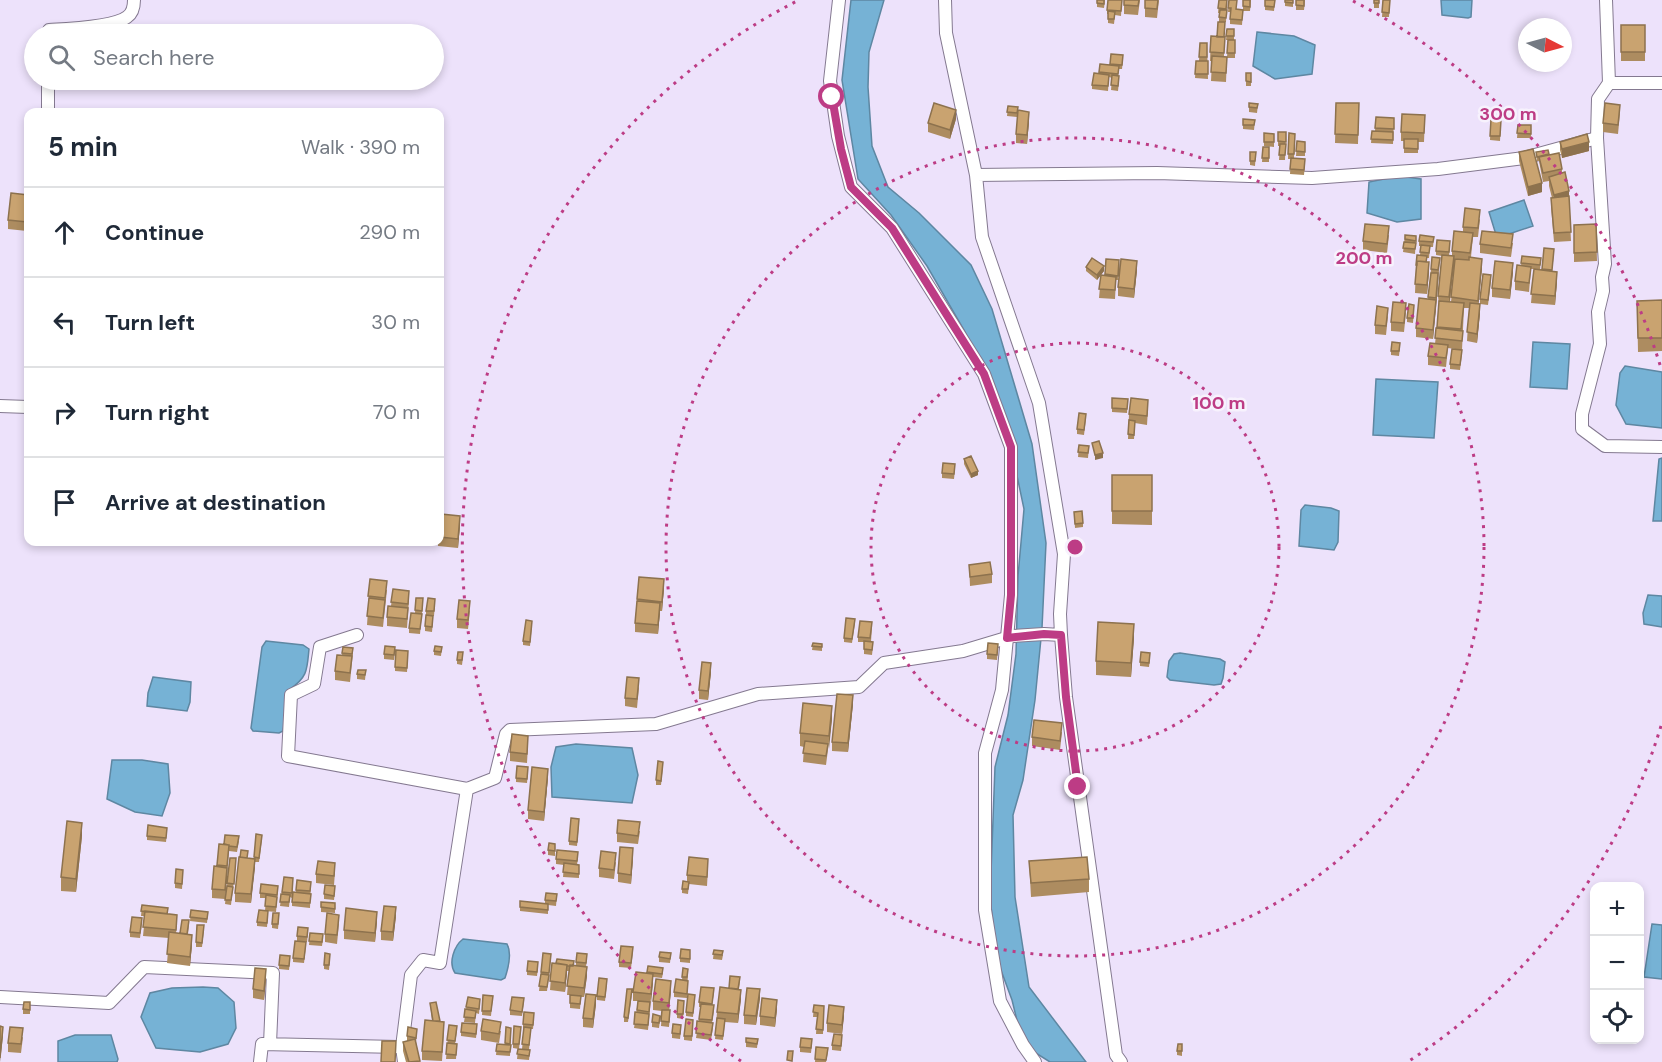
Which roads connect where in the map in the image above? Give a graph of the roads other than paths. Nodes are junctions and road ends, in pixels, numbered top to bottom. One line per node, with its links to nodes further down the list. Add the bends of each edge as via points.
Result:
1 (134, 0): 5 (street, via 129,16)
2 (839, 0): 17 (street, via 830,81 851,187 892,228 984,374 1011,447)
3 (945, 0): 11 (street, via 946,33)
4 (1606, 0): 7 (street)
5 (102, 24)
6 (1662, 82): 7 (street)
7 (1609, 84): 10 (street, via 1598,99)
8 (48, 90): 9 (street)
9 (48, 108)
10 (1597, 138): 11 (street, via 1524,158 1312,178 1157,173); 14 (street, via 1605,264 1598,312 1600,344 1582,414 1582,429 1605,446)
11 (976, 176): 16 (street, via 982,237 1039,403 1064,554)
12 (0, 406): 13 (street)
13 (24, 407)
14 (1662, 447)
15 (357, 635): 18 (street, via 320,647 314,684 291,695 288,756)
16 (1061, 635): 17 (street); 25 (street, via 1066,697)
17 (1010, 637): 18 (street, via 963,651 884,663 859,687 758,694 656,724 510,730 495,778); 24 (street, via 1002,690 985,753 985,910 1000,1001)
18 (467, 789): 21 (street, via 440,963 423,960 411,975)
19 (0, 997): 20 (street, via 109,1003 144,967 273,973)
20 (270, 1044): 21 (street); 22 (street, via 262,1044)
21 (402, 1047): 23 (street)
22 (260, 1062)
23 (404, 1062)
24 (1035, 1062)
25 (1120, 1062)

